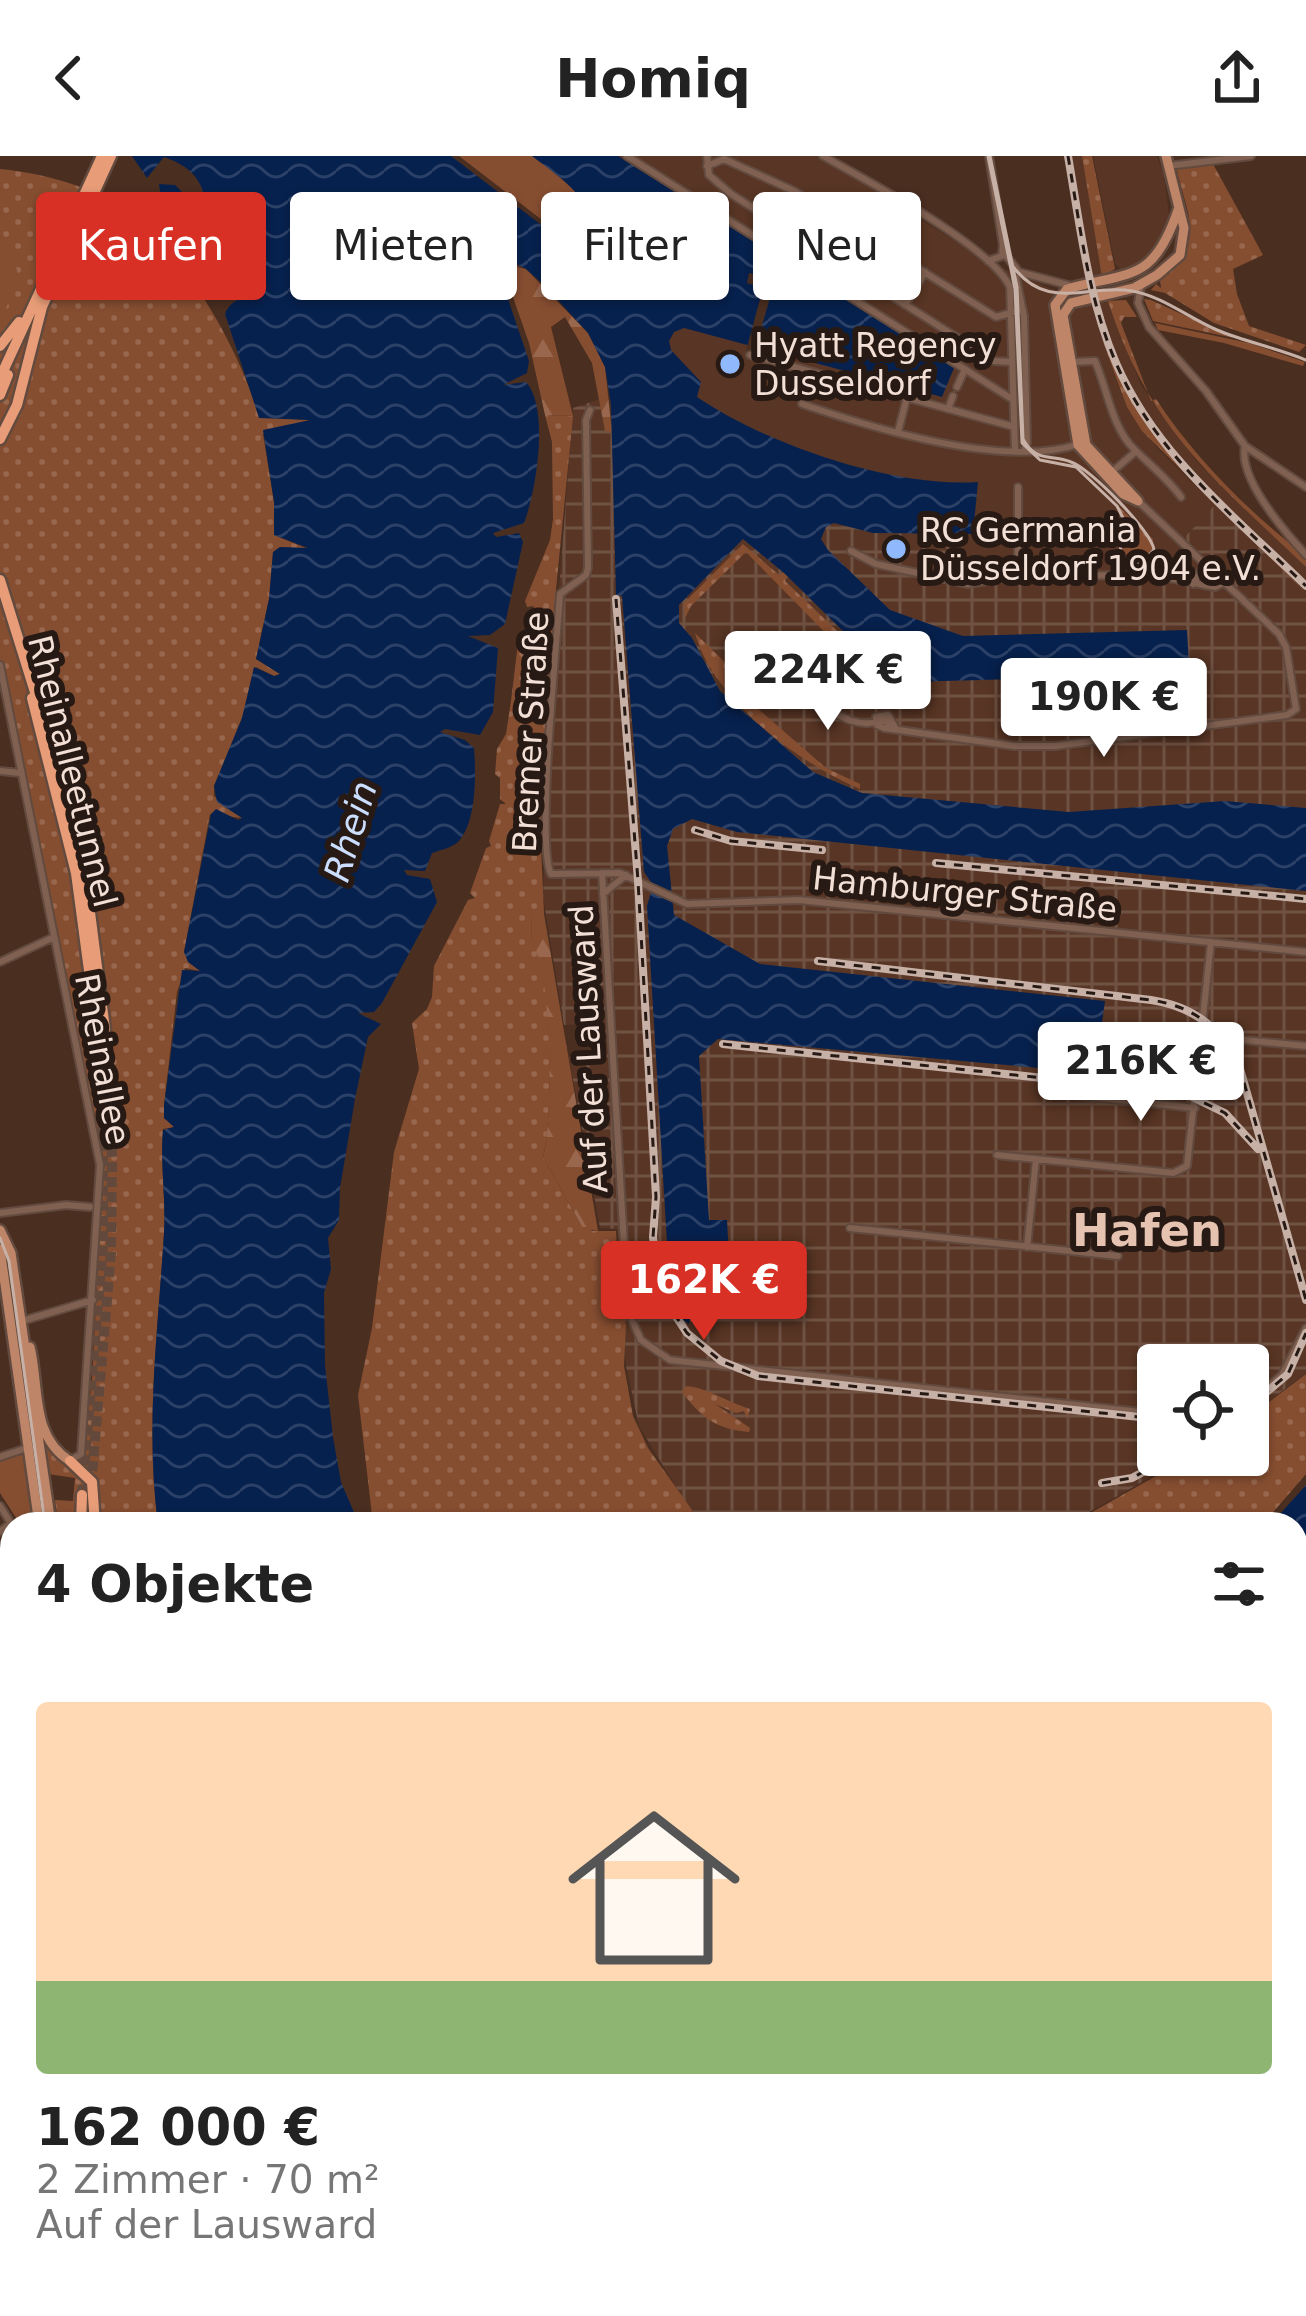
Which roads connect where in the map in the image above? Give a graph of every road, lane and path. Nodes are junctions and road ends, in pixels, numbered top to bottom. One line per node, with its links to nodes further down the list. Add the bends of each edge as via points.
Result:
1 (106, 156): 10 (highway)
2 (627, 156): 37 (street)
3 (824, 156): 7 (street)
4 (989, 156): 14 (street)
5 (1251, 156): 9 (street)
6 (722, 158): 8 (street); 20 (street, via 794,191)
7 (839, 160): 15 (street)
8 (707, 161): 30 (street, via 714,182 730,194)
9 (1167, 161): 11 (main road)
10 (89, 192)
11 (1178, 210): 12 (main road); 13 (main road)
12 (1172, 230): 13 (main road, via 1174,244); 16 (main road)
13 (1185, 242): 19 (main road)
14 (1003, 251): 15 (street); 17 (street); 21 (street)
15 (977, 252): 17 (street)
16 (1160, 252): 18 (main road); 19 (main road, via 1169,256)
17 (988, 260): 24 (street)
18 (1147, 265): 23 (main road); 25 (street, via 1133,279)
19 (1165, 269): 25 (main road)
20 (925, 272): 30 (street); 32 (street, via 996,317)
21 (1026, 274): 22 (street); 23 (street)
22 (1016, 278): 24 (street); 31 (street)
23 (1078, 286): 35 (main road, via 1055,305)
24 (1010, 287): 32 (street)
25 (1133, 294): 35 (main road, via 1066,306); 50 (street, via 1155,335)
26 (36, 299): 29 (highway)
27 (40, 300): 39 (highway)
28 (43, 300): 48 (highway)
29 (32, 305): 33 (highway); 38 (highway)
30 (905, 305): 34 (street, via 994,361)
31 (1021, 310): 32 (street); 47 (street)
32 (1010, 313): 34 (street)
33 (0, 346)
34 (1011, 362): 40 (street)
35 (1067, 363): 49 (main road); 53 (street, via 1095,361)
36 (800, 368): 36 (street, via 749,355 765,357); 43 (street)
37 (965, 368): 40 (street); 43 (street)
38 (0, 378)
39 (0, 395)
40 (1012, 399): 45 (street)
41 (906, 401): 46 (street)
42 (802, 404): 46 (street)
43 (948, 409): 45 (street)
44 (590, 410): 74 (street, Bremer Straße, via 588,568 560,594 546,864 553,875)
45 (1013, 426): 52 (street)
46 (898, 432): 52 (street)
47 (1027, 435): 51 (street); 52 (street, via 1027,449)
48 (0, 440)
49 (1082, 443): 51 (street); 55 (main road); 60 (main road)
50 (1245, 446): 58 (street); 62 (street, via 1243,459 1268,512)
51 (1046, 450): 52 (street)
52 (1019, 451)
53 (1135, 452): 54 (street); 59 (street)
54 (1124, 466): 55 (street); 56 (street)
55 (1110, 472): 56 (main road)
56 (1122, 483): 60 (main road)
57 (1018, 487): 64 (street)
58 (1306, 487)
59 (1181, 497)
60 (1138, 501): 63 (street)
61 (851, 551): 64 (street, via 968,584)
62 (1306, 555)
63 (1205, 564): 65 (street); 66 (street)
64 (1018, 576): 66 (street, via 1154,575)
65 (1225, 582): 66 (street); 70 (street, via 1283,640)
66 (1193, 584)
67 (1, 589): 81 (highway, Rheinalleetunnel, via 68,799 90,909)
68 (781, 662): 70 (street, via 830,710 859,722 1014,746)
69 (0, 665): 73 (street, Rheinallee)
70 (1296, 710): 71 (street)
71 (1306, 713)
72 (0, 771): 73 (street)
73 (22, 773): 77 (street, Rheinallee)
74 (602, 873): 75 (street, Hamburger Straße); 76 (street, Auf der Lausward)
75 (626, 875): 76 (street); 78 (street, Hamburger Straße, via 693,904 799,900)
76 (603, 894): 103 (street, Auf der Lausward, via 628,1311 646,1346 670,1360 755,1372)
77 (55, 938): 80 (street); 97 (street, Rheinallee, via 100,1165)
78 (1210, 942): 79 (street, Hamburger Straße); 82 (street)
79 (1306, 952)
80 (0, 962)
81 (101, 1029)
82 (1201, 1036): 83 (street); 85 (street)
83 (1306, 1046)
84 (1073, 1095): 85 (street)
85 (1195, 1108): 88 (street, via 1190,1159 1179,1172)
86 (997, 1155): 87 (street)
87 (1015, 1157): 88 (street); 89 (street)
88 (1036, 1159): 94 (street)
89 (1006, 1164)
90 (90, 1207): 91 (street)
91 (0, 1214)
92 (850, 1228): 94 (street)
93 (0, 1230): 95 (main road)
94 (1027, 1247): 96 (street)
95 (4, 1249): 98 (main road)
96 (1118, 1256)
97 (93, 1300): 98 (street); 106 (street, Rheinallee, via 81,1451)
98 (19, 1325): 100 (main road); 106 (main road, via 32,1355 43,1432); 109 (main road)
99 (1306, 1328): 102 (street)
100 (16, 1348): 101 (street); 104 (main road)
101 (0, 1357)
102 (1269, 1384)
103 (1137, 1412)
104 (30, 1447): 105 (street); 108 (main road)
105 (0, 1456)
106 (70, 1460): 111 (highway, via 92,1482)
107 (86, 1496): 110 (highway)
108 (38, 1512)
109 (49, 1512)
110 (87, 1512)
111 (89, 1512)

